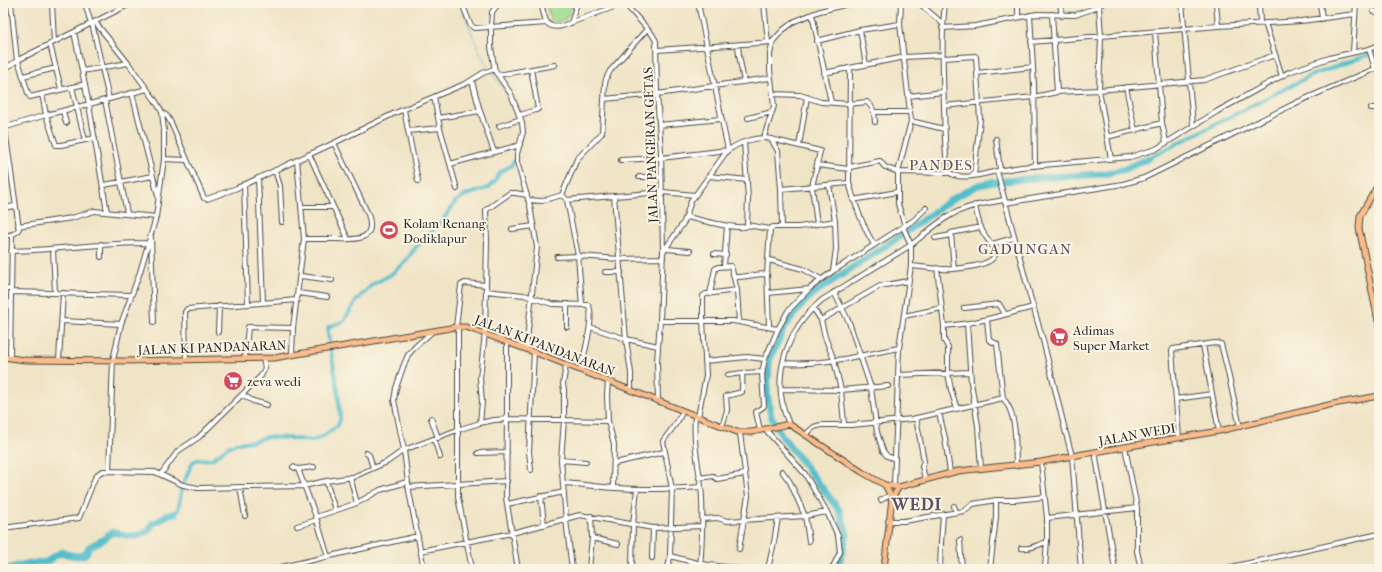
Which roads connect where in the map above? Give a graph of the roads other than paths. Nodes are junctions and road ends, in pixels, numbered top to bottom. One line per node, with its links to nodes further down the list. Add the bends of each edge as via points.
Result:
1 (11, 3): 62 (street)
2 (52, 3): 52 (street)
3 (85, 3): 34 (street)
4 (132, 3): 34 (street)
5 (462, 3): 41 (street, JALAN PANGERAN GETAS, via 472,27)
6 (499, 3): 41 (street, via 493,10)
7 (541, 3): 35 (street)
8 (577, 3): 33 (street)
9 (698, 3): 55 (street)
10 (764, 3): 50 (street)
11 (852, 3): 26 (street)
12 (901, 3): 38 (street)
13 (918, 3): 39 (street)
14 (944, 3): 39 (street)
15 (1018, 3): 31 (street)
16 (1060, 3): 30 (street)
17 (1182, 3): 42 (street)
18 (1216, 3): 40 (street)
19 (1259, 3): 36 (street)
20 (1320, 3): 32 (street)
21 (1356, 3): 28 (street)
22 (628, 4): 33 (street, JALAN PANGERAN GETAS); 44 (street, JALAN PANGERAN GETAS)
23 (1101, 4): 30 (street, via 1078,15); 47 (street)
24 (1373, 11): 25 (street)
25 (1379, 12)
26 (812, 14): 49 (street); 50 (street, via 787,26)
27 (1052, 14): 29 (street); 30 (street); 48 (street)
28 (1355, 14): 32 (street); 58 (street)
29 (1030, 15): 31 (street); 51 (street)
30 (1062, 16)
31 (1018, 17): 39 (street, via 976,26)
32 (1322, 19): 37 (street)
33 (571, 22): 35 (street, JALAN PANGERAN GETAS, via 554,27)
34 (93, 23): 45 (street); 63 (street); 67 (street)
35 (547, 23): 41 (street, JALAN PANGERAN GETAS)
36 (1260, 23): 37 (street); 40 (street)
37 (1265, 23): 59 (street)
38 (900, 24): 43 (street); 60 (street)
39 (942, 26): 61 (street)
40 (1218, 26): 42 (street)
41 (490, 27): 70 (street)
42 (1184, 29): 46 (street); 83 (street)
43 (860, 30): 49 (street); 65 (street)
44 (649, 31): 57 (street, JALAN PANGERAN GETAS, via 656,41); 103 (street, via 610,71 606,79)
45 (74, 32): 52 (street); 74 (street)
46 (1155, 32): 47 (street); 85 (street)
47 (1101, 37): 48 (street); 91 (street)
48 (1054, 40): 51 (street); 93 (street)
49 (817, 41): 75 (street)
50 (771, 42): 53 (street); 80 (street)
51 (1031, 42): 69 (street)
52 (52, 43): 62 (street); 68 (street)
53 (738, 45): 55 (street); 82 (street)
54 (1379, 45): 56 (street)
55 (707, 47): 57 (street); 86 (street)
56 (1370, 49): 58 (street); 66 (street, via 1373,63)
57 (657, 50): 96 (street, JALAN PANGERAN GETAS)
58 (1353, 52): 79 (street, via 1307,65)
59 (1275, 55): 79 (street); 83 (street, via 1211,78)
60 (905, 57): 61 (street); 65 (street); 98 (street)
61 (943, 57): 76 (street, via 976,56); 92 (street)
62 (18, 60): 72 (street); 78 (street)
63 (128, 63): 67 (street); 89 (street)
64 (555, 65): 73 (street)
65 (866, 65): 71 (street)
66 (1378, 66): 193 (street, via 1265,117 1144,178 1123,184)
67 (103, 67): 74 (street); 102 (street)
68 (56, 68): 78 (street); 90 (street)
69 (1033, 68): 76 (street); 100 (street)
70 (494, 69): 77 (street); 81 (street)
71 (850, 69): 75 (street); 106 (street)
72 (3, 70)
73 (531, 70): 77 (street); 123 (street, via 538,108)
74 (82, 71): 84 (street)
75 (824, 73): 104 (street)
76 (977, 73): 105 (street)
77 (498, 75): 123 (street, via 511,94)
78 (23, 76): 95 (street, via 29,97)
79 (1282, 76): 130 (street)
80 (770, 78): 82 (street); 97 (street)
81 (472, 81): 101 (street); 114 (street)
82 (744, 82): 86 (street)
83 (1188, 82): 85 (street); 130 (street)
84 (85, 84): 87 (street); 107 (street)
85 (1159, 84): 88 (street); 128 (street)
86 (715, 86): 96 (street); 124 (street)
87 (72, 87): 90 (street); 109 (street)
88 (1126, 87): 91 (street); 137 (street)
89 (147, 89): 94 (street); 115 (street)
90 (61, 90): 95 (street)
91 (1099, 90): 93 (street); 139 (street)
92 (943, 92): 98 (street); 108 (street)
93 (1058, 92): 100 (street)
94 (132, 93): 102 (street); 167 (street)
95 (42, 94): 119 (street)
96 (657, 94): 103 (street); 129 (street, JALAN PANGERAN GETAS)
97 (773, 94): 99 (street, via 800,94); 116 (street)
98 (909, 96): 118 (street)
99 (807, 97): 104 (street, via 821,102); 149 (street)
100 (1034, 97): 105 (street); 161 (street)
101 (434, 98): 112 (street); 121 (street)
102 (107, 99): 107 (street); 175 (street)
103 (604, 99): 186 (street, via 602,132 577,159)
104 (831, 102): 106 (street)
105 (979, 102): 108 (street); 170 (street)
106 (849, 104): 117 (street, via 867,102); 162 (street)
107 (89, 105): 109 (street); 140 (street)
108 (944, 106): 134 (street)
109 (78, 107): 113 (street); 144 (street)
110 (1371, 108): 111 (street)
111 (1379, 108)
112 (404, 110): 136 (street); 147 (street)
113 (63, 111): 119 (street); 127 (street)
114 (480, 111): 121 (street); 151 (street)
115 (162, 112): 154 (street); 156 (street, via 168,118)
116 (772, 112): 122 (street); 138 (street)
117 (874, 112): 118 (street); 126 (street)
118 (910, 112): 125 (street)
119 (46, 115): 132 (street); 144 (street, via 56,146)
120 (3, 116): 132 (street)
121 (438, 118): 133 (street)
122 (748, 118)
123 (519, 119): 131 (street); 148 (street, via 523,132)
124 (721, 119): 129 (street); 150 (street)
125 (910, 120): 134 (street); 164 (street)
126 (875, 122)
127 (66, 123)
128 (1162, 123): 137 (street); 146 (street)
129 (659, 125): 153 (street, JALAN PANGERAN GETAS)
130 (1193, 125): 146 (street)
131 (499, 126)
132 (4, 128): 195 (street)
133 (440, 128): 136 (street); 159 (street)
134 (944, 129): 166 (street)
135 (1379, 130): 143 (street)
136 (408, 131): 174 (street)
137 (1135, 131): 139 (street)
138 (764, 137): 141 (street); 145 (street)
139 (1107, 137): 155 (street)
140 (95, 138): 144 (street); 179 (street)
141 (771, 139): 149 (street); 183 (street, via 777,149)
142 (996, 139): 165 (street)
143 (1379, 139)
144 (85, 140)
145 (744, 142): 150 (street); 173 (street)
146 (1166, 142): 155 (street, via 1144,153)
147 (334, 143): 152 (street); 223 (street, via 370,223 366,235 356,240)
148 (517, 146): 151 (street); 192 (street, via 517,162)
149 (799, 146): 160 (street, via 820,151)
150 (728, 150): 153 (street); 169 (street)
151 (494, 152): 159 (street)
152 (309, 154): 157 (street); 197 (street)
153 (661, 158): 158 (street); 171 (street, JALAN PANGERAN GETAS)
154 (164, 159): 156 (street); 188 (street)
155 (1111, 159): 161 (street)
156 (187, 160): 178 (street, via 205,199)
157 (297, 160): 163 (street); 196 (street)
158 (621, 160)
159 (450, 164): 182 (street)
160 (817, 164): 162 (street); 181 (street)
161 (1035, 166): 165 (street)
162 (849, 168): 164 (street, via 880,160 885,167); 176 (street)
163 (275, 170): 172 (street); 205 (street, via 280,186)
164 (898, 172): 166 (street); 185 (street)
165 (998, 172): 170 (street); 193 (street)
166 (949, 173): 170 (street)
167 (153, 176): 175 (street); 188 (street)
168 (639, 176): 171 (street)
169 (709, 176): 173 (street); 187 (street)
170 (974, 176)
171 (661, 177): 184 (street, JALAN PANGERAN GETAS)
172 (258, 178): 178 (street); 270 (street)
173 (747, 180): 207 (street)
174 (418, 181)
175 (122, 182): 179 (street); 201 (street)
176 (848, 183): 180 (street); 191 (street)
177 (1379, 183): 293 (main road, via 1360,216 1359,228)
178 (244, 184): 271 (street)
179 (104, 185): 200 (street)
180 (829, 185): 181 (street); 204 (street)
181 (812, 186): 183 (street); 206 (street)
182 (456, 189)
183 (781, 189): 211 (street)
184 (662, 192): 187 (street); 189 (street); 230 (street, JALAN PANGERAN GETAS)
185 (897, 192): 191 (street); 212 (street)
186 (563, 195): 190 (street); 192 (street, via 543,201)
187 (696, 195): 202 (street, via 691,201)
188 (158, 196): 203 (street)
189 (614, 196): 190 (street); 239 (street)
190 (567, 200): 235 (street)
191 (853, 200): 228 (street)
192 (529, 201): 209 (street); 254 (street, via 515,193 509,194 486,210)
193 (1005, 202): 194 (street); 221 (street)
194 (975, 205): 213 (street); 224 (street, via 950,215)
195 (15, 206): 198 (street); 208 (street)
196 (302, 207): 197 (street); 222 (street)
197 (333, 207): 223 (street)
198 (3, 208)
199 (926, 208): 212 (street)
200 (107, 212): 201 (street); 208 (street, via 94,211 72,218)
201 (127, 213): 203 (street)
202 (687, 216): 210 (street); 230 (street)
203 (156, 217): 216 (street)
204 (835, 221): 206 (street); 245 (street, via 836,249)
205 (282, 222)
206 (817, 224): 211 (street)
207 (748, 225): 210 (street, via 746,228); 215 (street)
208 (18, 226): 217 (street, via 18,231)
209 (534, 226): 214 (street); 268 (street, via 537,254)
210 (727, 226): 234 (street)
211 (782, 227): 215 (street)
212 (904, 227): 224 (street); 228 (street)
213 (980, 227): 218 (street); 227 (street)
214 (512, 229)
215 (770, 229): 240 (street)
216 (151, 233): 225 (street); 287 (street)
217 (12, 235): 219 (street); 231 (street)
218 (951, 235): 220 (street); 244 (street)
219 (3, 236)
220 (936, 238)
221 (1014, 238): 227 (street); 276 (street)
222 (304, 239): 223 (street); 249 (street)
223 (348, 239)
224 (910, 242): 242 (street); 260 (street)
225 (148, 243): 226 (street); 266 (street)
226 (101, 244): 229 (street); 236 (street)
227 (992, 244): 244 (street, via 995,256 991,261)
228 (874, 245): 245 (street)
229 (53, 248): 231 (street); 261 (street)
230 (665, 250): 232 (street); 238 (street, JALAN PANGERAN GETAS)
231 (11, 251): 257 (street)
232 (690, 251)
233 (714, 254): 234 (street)
234 (726, 255): 241 (street)
235 (578, 256): 237 (street); 239 (street); 273 (street)
236 (101, 257)
237 (557, 257)
238 (663, 258): 239 (street); 286 (street, JALAN PANGERAN GETAS)
239 (620, 259): 247 (street)
240 (769, 260): 248 (street); 252 (street, via 803,269)
241 (724, 266): 250 (street, via 731,267); 265 (street, via 714,270)
242 (911, 266): 243 (street); 253 (street)
243 (937, 268): 244 (street); 278 (street)
244 (954, 269)
245 (833, 271): 252 (street)
246 (605, 272): 247 (street)
247 (621, 272): 302 (street)
248 (767, 274): 250 (street); 264 (street)
249 (301, 276): 251 (street); 263 (street)
250 (734, 277): 258 (street)
251 (332, 280)
252 (821, 280): 256 (street)
253 (908, 282): 275 (street, via 880,286); 281 (street)
254 (486, 285): 259 (street); 294 (street, via 461,285)
255 (3, 289): 257 (street)
256 (809, 289): 264 (street); 298 (street, via 788,311)
257 (11, 290): 261 (street); 312 (street)
258 (737, 290): 265 (street); 288 (street)
259 (486, 291): 268 (street); 301 (street)
260 (834, 292): 275 (street); 277 (street)
261 (55, 293): 262 (street)
262 (63, 293): 266 (street); 285 (street)
263 (298, 293): 267 (street); 269 (street)
264 (768, 293): 291 (street)
265 (710, 294): 282 (street, via 705,294 703,298)
266 (132, 295): 289 (street)
267 (327, 297)
268 (532, 298): 272 (street, via 547,304); 307 (street)
269 (297, 300): 270 (street); 297 (street)
270 (263, 302): 271 (street)
271 (248, 304): 274 (street)
272 (567, 304): 273 (street); 295 (street)
273 (582, 305): 296 (street, via 590,307)
274 (219, 306): 300 (street); 315 (street, via 186,310)
275 (842, 306): 283 (street); 310 (street)
276 (1033, 307): 280 (street); 375 (street)
277 (813, 308): 283 (street); 321 (street, via 792,335)
278 (942, 308): 281 (street); 292 (street)
279 (964, 308): 280 (street, via 1000,304)
280 (1005, 314): 284 (street)
281 (904, 316): 306 (street)
282 (703, 320): 286 (street); 288 (street); 320 (street)
283 (821, 320): 319 (street)
284 (986, 320): 290 (street); 339 (street, via 990,341 996,343 998,349)
285 (62, 321): 289 (street); 317 (street)
286 (660, 321): 305 (street, JALAN PANGERAN GETAS)
287 (154, 322)
288 (739, 322): 291 (street)
289 (121, 324): 318 (street)
290 (967, 324): 292 (street); 325 (street)
291 (768, 326): 298 (street)
292 (944, 326): 327 (street, via 944,340 948,346)
293 (1379, 326)
294 (457, 327): 299 (main road, JALAN KI PANDANARAN); 301 (main road, JALAN KI PANDANARAN); 362 (street)
295 (567, 327)
296 (590, 327): 302 (street); 323 (street)
297 (294, 328): 309 (street); 313 (street, via 247,327)
298 (778, 329): 316 (street)
299 (433, 331): 309 (main road, JALAN KI PANDANARAN); 369 (street, via 409,353 396,388 394,405)
300 (218, 332)
301 (485, 333): 303 (main road, JALAN KI PANDANARAN); 355 (street, via 480,378)
302 (626, 339): 305 (street); 334 (street)
303 (507, 342): 307 (main road, JALAN KI PANDANARAN); 350 (street)
304 (1203, 345): 337 (street); 340 (street, via 1172,350); 360 (street, via 1221,345)
305 (658, 346): 341 (street, JALAN PANGERAN GETAS)
306 (899, 348): 310 (street); 328 (street)
307 (526, 349): 308 (main road, JALAN KI PANDANARAN)
308 (534, 352): 322 (main road, JALAN KI PANDANARAN); 351 (street)
309 (292, 355): 314 (main road, JALAN KI PANDANARAN)
310 (860, 355): 319 (street); 332 (street)
311 (3, 357): 312 (main road, JALAN KI PANDANARAN)
312 (10, 358): 317 (main road, JALAN KI PANDANARAN)
313 (245, 358): 314 (main road, JALAN KI PANDANARAN); 315 (main road, JALAN KI PANDANARAN)
314 (263, 358): 336 (street, via 263,374)
315 (186, 359): 318 (main road, JALAN KI PANDANARAN)
316 (765, 359): 320 (street, via 747,357); 324 (street)
317 (59, 360): 318 (main road, JALAN KI PANDANARAN)
318 (113, 360): 389 (street)
319 (834, 360): 321 (street, via 807,364); 335 (street)
320 (705, 361): 347 (street, via 706,375)
321 (783, 363): 333 (street)
322 (566, 365): 323 (main road, JALAN KI PANDANARAN); 352 (street, via 563,384)
323 (581, 370): 330 (main road, JALAN KI PANDANARAN)
324 (763, 372): 326 (street); 361 (street, via 764,406 756,412)
325 (970, 372): 327 (street); 343 (street)
326 (742, 373): 329 (street); 359 (street, via 742,392 726,396 727,410)
327 (948, 373): 328 (street); 344 (street)
328 (899, 375): 354 (street)
329 (728, 376)
330 (608, 381): 334 (main road, JALAN KI PANDANARAN); 353 (street)
331 (888, 386): 332 (street)
332 (871, 388): 335 (street); 356 (street)
333 (780, 389): 335 (street); 357 (street)
334 (631, 390): 341 (main road, JALAN KI PANDANARAN)
335 (841, 390): 358 (street)
336 (243, 394): 342 (street, via 253,401); 392 (street, via 199,436 178,451)
337 (1212, 394): 340 (street); 363 (street)
338 (1379, 396): 360 (main road, JALAN WEDI)
339 (1002, 398): 343 (street); 382 (street, via 1013,418)
340 (1176, 399): 367 (street)
341 (658, 401): 345 (main road, JALAN KI PANDANARAN)
342 (267, 405)
343 (976, 405): 344 (street); 387 (street)
344 (957, 409): 346 (street)
345 (683, 411): 347 (main road, JALAN KI PANDANARAN); 372 (street, via 664,440)
346 (939, 413): 349 (street); 391 (street)
347 (697, 417): 359 (main road, JALAN KI PANDANARAN); 395 (street, via 694,432)
348 (431, 418): 366 (street)
349 (916, 418): 354 (street); 396 (street)
350 (507, 419): 351 (street); 355 (street); 371 (street)
351 (530, 420): 352 (street); 388 (street)
352 (564, 420): 353 (street); 378 (street)
353 (608, 420): 381 (street, via 614,437)
354 (896, 421): 356 (street); 377 (street)
355 (480, 423): 362 (street)
356 (876, 423): 358 (street); 377 (street, via 884,453)
357 (787, 424): 361 (main road, JALAN KI PANDANARAN); 365 (main road)
358 (844, 424): 365 (street, via 818,425)
359 (722, 427): 364 (main road, JALAN KI PANDANARAN)
360 (1240, 427): 363 (main road, JALAN WEDI)
361 (764, 429): 364 (main road, JALAN KI PANDANARAN); 422 (street, via 805,474)
362 (457, 430): 366 (street); 401 (street)
363 (1219, 431): 367 (main road, JALAN WEDI)
364 (740, 433): 393 (street)
365 (806, 434): 402 (main road)
366 (436, 438): 369 (street); 376 (street)
367 (1179, 438): 368 (main road, JALAN WEDI)
368 (1125, 447): 373 (main road, JALAN WEDI); 420 (street)
369 (404, 450): 386 (street); 399 (street)
370 (478, 452): 371 (street)
371 (507, 452): 398 (street)
372 (664, 452): 381 (street); 410 (street)
373 (1095, 452): 375 (main road, JALAN WEDI); 424 (street)
374 (366, 453): 386 (street)
375 (1072, 456): 380 (main road, JALAN WEDI); 425 (street)
376 (440, 457)
377 (895, 459): 407 (street)
378 (561, 460): 379 (street); 400 (street)
379 (586, 462)
380 (1041, 462): 382 (main road, JALAN WEDI); 413 (street)
381 (615, 463): 408 (street)
382 (1016, 466): 387 (main road, JALAN WEDI)
383 (293, 467): 385 (street)
384 (314, 467): 385 (street)
385 (298, 468): 403 (street)
386 (373, 468): 394 (street)
387 (981, 469): 391 (main road, JALAN WEDI)
388 (531, 470)
389 (109, 471): 392 (street); 442 (street, via 100,472 95,478 79,518)
390 (782, 471): 429 (street, via 790,482)
391 (950, 472): 396 (main road, JALAN WEDI)
392 (161, 474): 404 (street, via 183,485 198,488)
393 (745, 474): 395 (street, via 717,479 713,476); 435 (street, via 748,496)
394 (350, 477): 397 (street); 417 (street)
395 (699, 478): 406 (street)
396 (925, 479): 407 (main road, JALAN WEDI)
397 (326, 481): 403 (street); 421 (street)
398 (507, 481): 401 (street); 418 (street)
399 (407, 482): 405 (street); 417 (street, via 380,490)
400 (563, 483): 408 (street); 411 (street)
401 (458, 485): 405 (street); 451 (street)
402 (885, 485): 407 (main road); 414 (main road)
403 (304, 486): 404 (street); 430 (street)
404 (240, 487): 427 (street)
405 (408, 487): 446 (street)
406 (701, 487): 410 (street); 433 (street)
407 (897, 487): 414 (main road)
408 (613, 488): 409 (street)
409 (637, 489): 410 (street); 437 (street)
410 (672, 490): 441 (street)
411 (564, 492): 412 (street); 434 (street)
412 (541, 496): 418 (street); 438 (street)
413 (1044, 496): 416 (street); 432 (street)
414 (891, 497): 415 (street); 436 (main road)
415 (881, 500)
416 (996, 500): 423 (street, via 972,504 966,510); 475 (street)
417 (357, 503): 421 (street)
418 (507, 504): 444 (street)
419 (954, 506): 423 (street)
420 (1137, 508): 424 (street); 479 (street, via 1137,551)
421 (335, 510): 430 (street)
422 (827, 512): 429 (street); 471 (street, via 838,536 840,552)
423 (956, 512): 426 (street)
424 (1106, 512): 425 (street); 478 (street)
425 (1077, 514): 432 (street); 477 (street)
426 (943, 515): 436 (street); 473 (street)
427 (245, 516)
428 (591, 516): 434 (street, via 580,515); 437 (street); 447 (street)
429 (805, 516): 431 (street); 449 (street)
430 (317, 518): 439 (street); 457 (street)
431 (778, 518): 435 (street); 470 (street)
432 (1047, 518): 450 (street)
433 (702, 519): 435 (street); 440 (street)
434 (566, 520): 438 (street); 464 (street)
435 (743, 520): 454 (street)
436 (888, 521): 472 (main road)
437 (633, 524): 443 (street); 466 (street)
438 (544, 525): 444 (street)
439 (297, 526)
440 (702, 526): 441 (street); 459 (street)
441 (670, 527): 443 (street); 456 (street)
442 (3, 528)
443 (653, 528): 458 (street)
444 (512, 533): 451 (street); 463 (street)
445 (1379, 534): 480 (street)
446 (418, 536): 455 (street); 457 (street)
447 (592, 538): 452 (street); 465 (street)
448 (960, 540): 474 (street)
449 (809, 541)
450 (1047, 542): 453 (street, via 1030,548); 476 (street)
451 (467, 543): 455 (street); 462 (street)
452 (618, 544)
453 (1021, 548)
454 (739, 549)
455 (420, 551): 461 (street)
456 (670, 556): 459 (street); 467 (street)
457 (328, 557): 460 (street)
458 (652, 558)
459 (701, 564): 468 (street); 469 (street)
460 (273, 569)
461 (424, 569)
462 (472, 569)
463 (518, 569)
464 (572, 569)
465 (589, 569)
466 (632, 569)
467 (668, 569)
468 (700, 569)
469 (741, 569)
470 (768, 569)
471 (832, 569)
472 (884, 569)
473 (940, 569)
474 (962, 569)
475 (990, 569)
476 (1045, 569)
477 (1081, 569)
478 (1115, 569)
479 (1141, 569)
480 (1222, 569)

